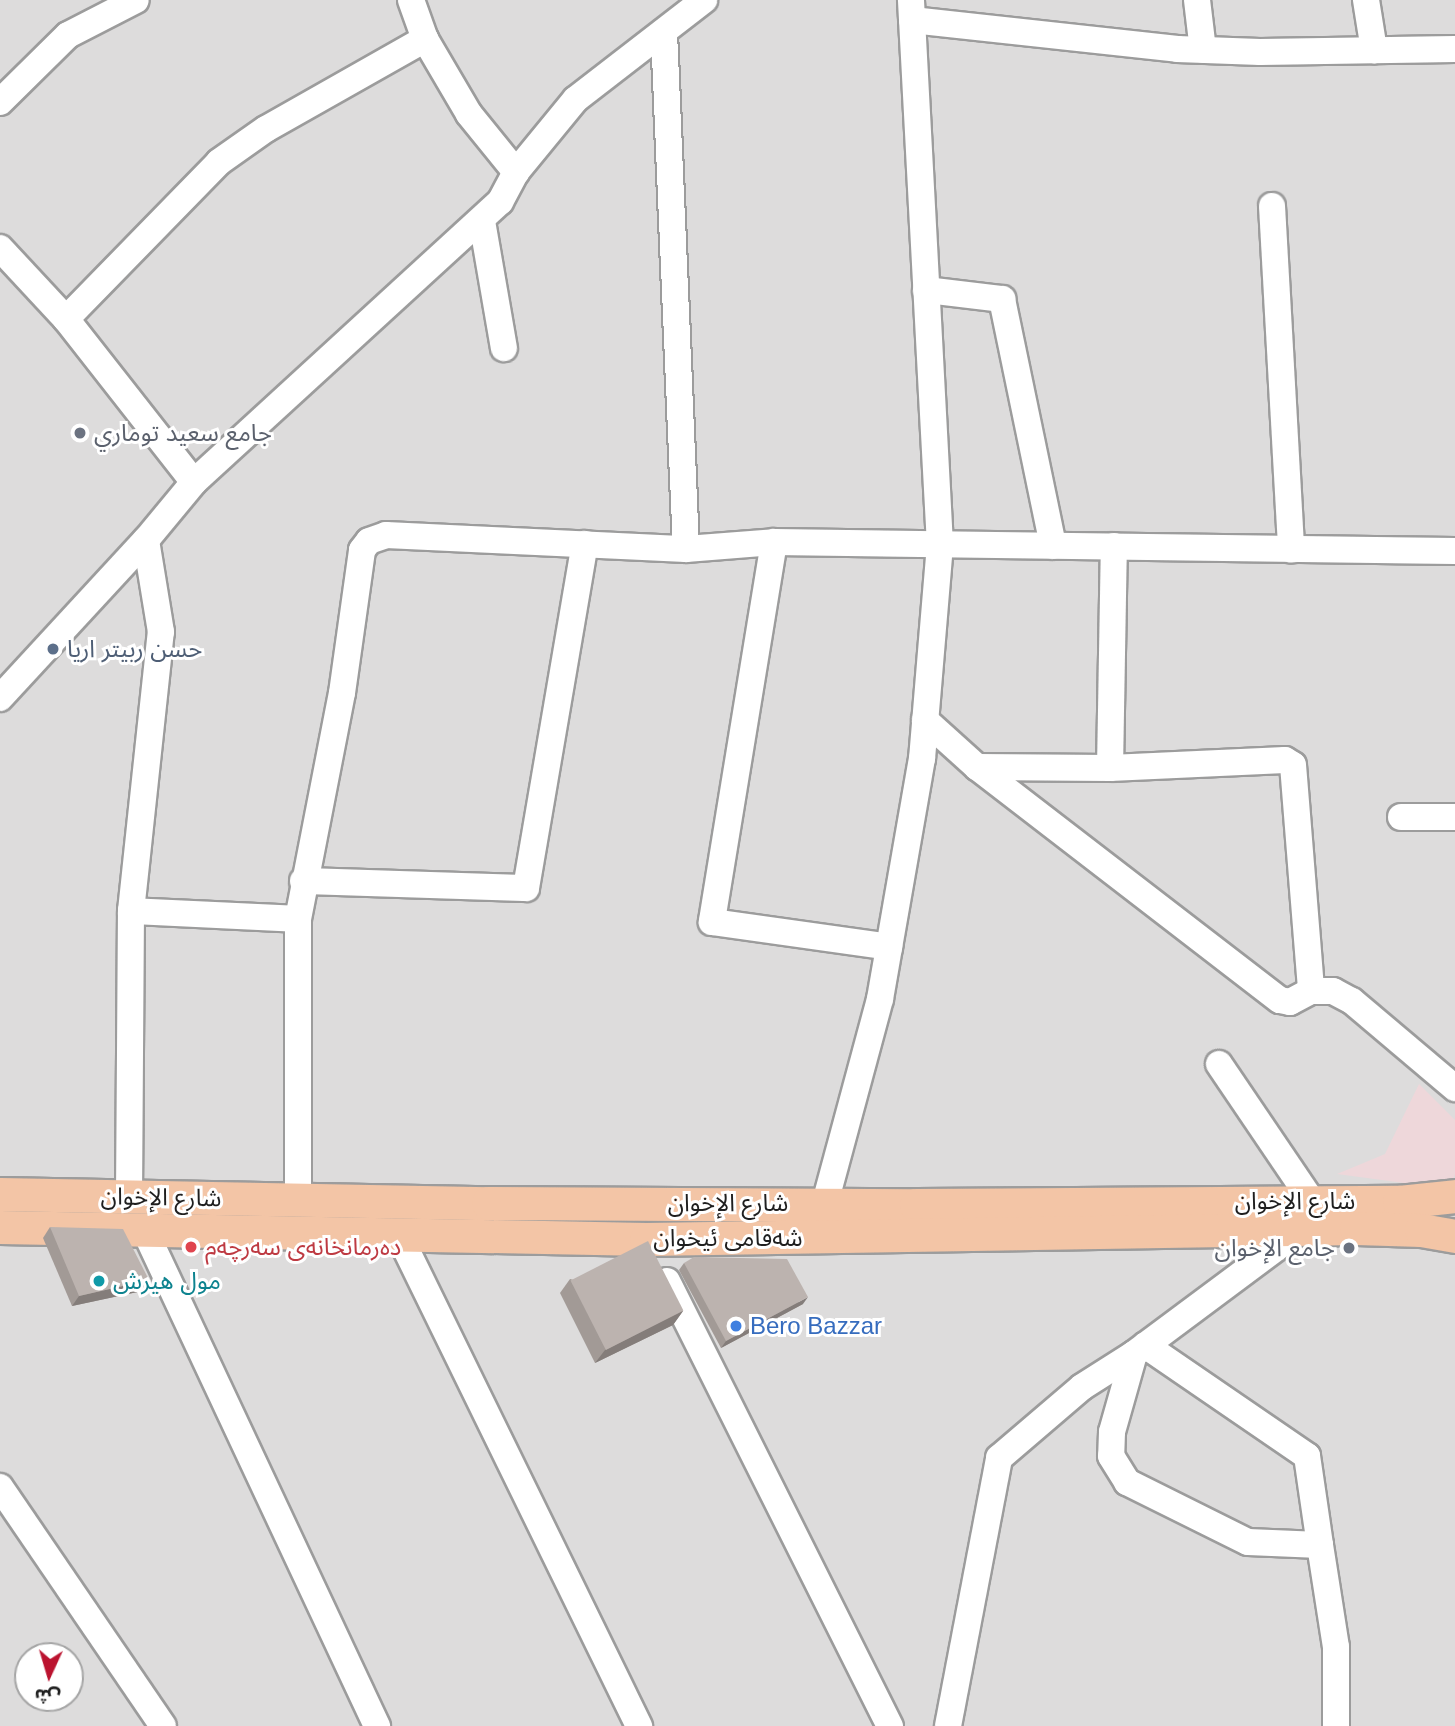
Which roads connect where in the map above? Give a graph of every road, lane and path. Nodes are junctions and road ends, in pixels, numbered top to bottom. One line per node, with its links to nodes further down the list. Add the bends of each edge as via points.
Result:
1 (135, 0): 12 (street, via 68,35)
2 (411, 0): 8 (street)
3 (705, 0): 7 (street)
4 (1197, 0): 10 (street)
5 (1366, 0): 11 (street)
6 (912, 10): 10 (street); 17 (street)
7 (664, 32): 13 (street, via 576,100); 27 (street)
8 (425, 39): 13 (street, via 469,114); 18 (street, via 266,129 219,162)
9 (1455, 49): 11 (street)
10 (1203, 50): 11 (street)
11 (1374, 50)
12 (0, 102)
13 (516, 172): 15 (street, via 500,202)
14 (1272, 206): 28 (street)
15 (482, 221): 19 (street); 20 (street)
16 (0, 248): 18 (street)
17 (926, 290): 24 (street); 25 (street, via 1002,299)
18 (66, 319): 20 (street)
19 (504, 348)
20 (194, 482): 21 (street)
21 (146, 540): 30 (street); 37 (street, via 162,632)
22 (774, 542): 24 (street); 27 (street); 39 (street, via 712,922)
23 (585, 544): 27 (street); 36 (street, via 386,535 369,541 362,550 342,693); 36 (street, via 526,888)
24 (940, 545): 25 (street); 31 (street)
25 (1053, 545): 26 (street)
26 (1114, 546): 28 (street); 33 (street)
27 (686, 549)
28 (1291, 549): 29 (street)
29 (1455, 551)
30 (0, 698)
31 (925, 720): 32 (street); 39 (street)
32 (977, 767): 33 (street); 40 (street, via 1280,1000 1290,1002)
33 (1110, 768): 40 (street, via 1285,760 1293,765)
34 (1401, 817): 35 (street)
35 (1455, 817)
36 (303, 881): 38 (street)
37 (131, 911): 38 (street); 44 (street)
38 (298, 919): 45 (street)
39 (889, 947): 47 (street, via 880,999)
40 (1311, 991): 42 (street, via 1333,991 1352,1001)
41 (1219, 1064): 48 (street)
42 (1455, 1087)
43 (0, 1194): 44 (main road, شارع الإخوان)
44 (129, 1196): 45 (main road, شارع الإخوان)
45 (298, 1199): 46 (main road, شارع الإخوان)
46 (488, 1203): 47 (main road, شارع الإخوان); 53 (main road)
47 (825, 1203): 48 (main road, شارع الإخوان)
48 (1306, 1215): 49 (main road, شارع الإخوان); 54 (main road, شەقامی ئیخوان); 55 (street)
49 (1452, 1217)
50 (0, 1227): 51 (main road, شەقامی ئیخوان)
51 (145, 1231): 52 (main road, شەقامی ئیخوان); 59 (street)
52 (399, 1235): 53 (main road, شەقامی ئیخوان); 60 (street)
53 (488, 1237): 54 (main road, شەقامی ئیخوان)
54 (646, 1239): 61 (street)
55 (1139, 1349): 57 (street, via 1307,1456); 57 (street, via 1112,1432 1111,1456 1127,1482 1248,1542); 62 (street, via 1082,1387 999,1458)
56 (0, 1487): 58 (street)
57 (1320, 1545): 63 (street, via 1336,1647)
58 (163, 1726)
59 (377, 1726)
60 (639, 1726)
61 (890, 1726)
62 (948, 1726)
63 (1336, 1726)

